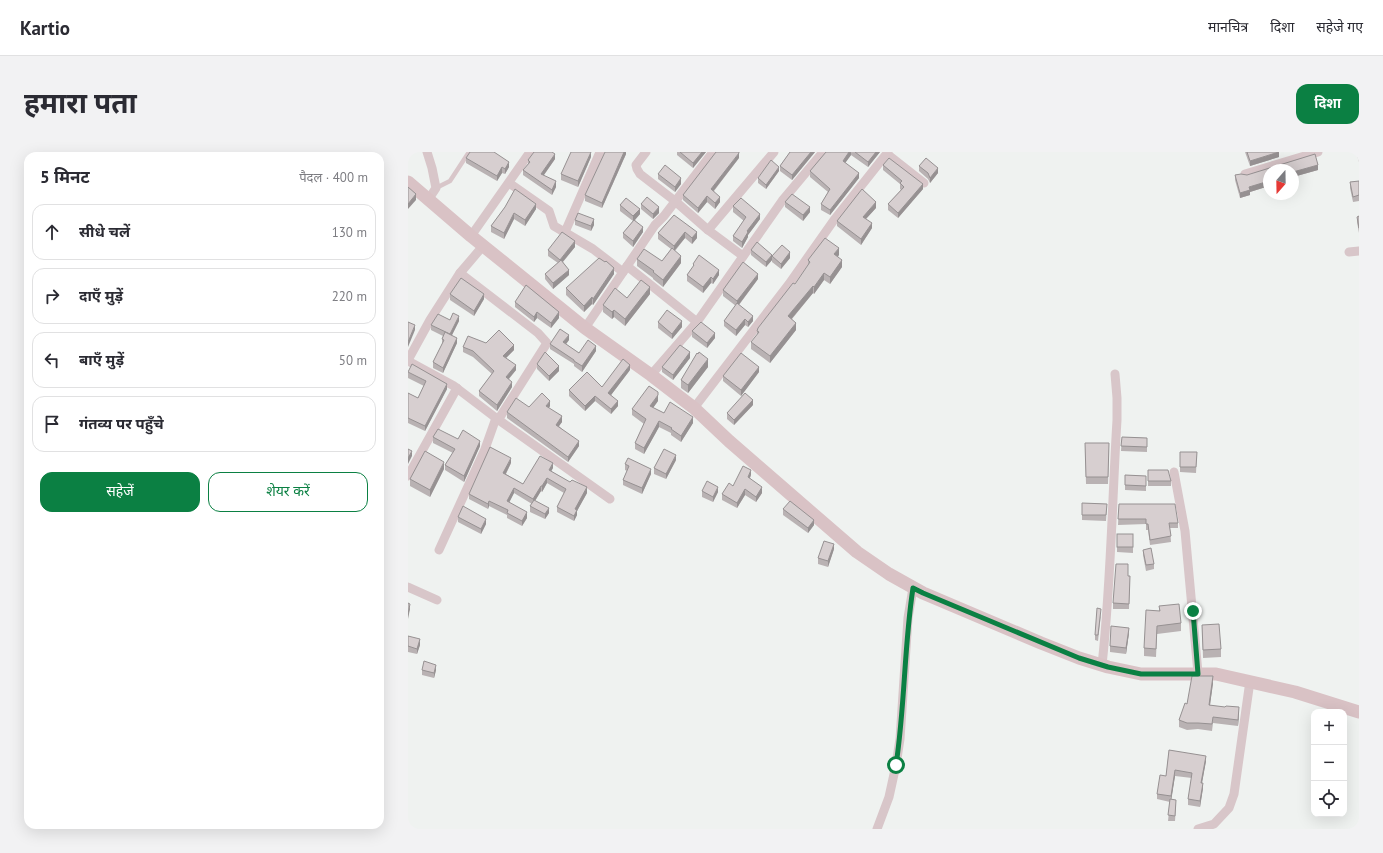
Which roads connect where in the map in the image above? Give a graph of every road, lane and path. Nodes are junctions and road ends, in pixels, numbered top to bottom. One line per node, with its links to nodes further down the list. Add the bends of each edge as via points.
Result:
1 (427, 152): 15 (street)
2 (469, 152): 15 (lane, via 450,181)
3 (530, 152): 13 (street)
4 (600, 152): 19 (street)
5 (646, 152): 17 (street, via 636,165 636,169)
6 (713, 152): 17 (street)
7 (774, 152): 18 (street)
8 (823, 152): 24 (street, via 782,201)
9 (1318, 152): 11 (street)
10 (887, 153): 14 (street); 33 (street)
11 (1245, 174)
12 (408, 182): 16 (main road)
13 (509, 183): 19 (street, via 549,211 554,226); 20 (street)
14 (924, 183)
15 (436, 188): 16 (street)
16 (428, 200): 20 (main road)
17 (675, 201): 18 (street); 25 (street)
18 (708, 230): 24 (street)
19 (565, 232): 25 (street)
20 (471, 236): 21 (main road)
21 (483, 246): 26 (street); 28 (main road)
22 (1359, 250): 23 (street)
23 (1349, 252)
24 (743, 256): 27 (street)
25 (625, 269): 27 (street); 28 (street)
26 (460, 273): 29 (street); 34 (street, via 538,333 547,343 500,417)
27 (697, 322): 31 (street)
28 (585, 328): 31 (main road)
29 (408, 360): 32 (street)
30 (1115, 374): 42 (street, via 1117,420 1109,584)
31 (651, 375): 33 (main road)
32 (457, 388): 34 (street); 36 (street)
33 (694, 408): 40 (main road, via 857,552)
34 (496, 418): 37 (street); 38 (street, via 485,449)
35 (1174, 472): 43 (street, via 1185,531)
36 (408, 476)
37 (610, 499)
38 (439, 550)
39 (408, 587): 41 (street)
40 (913, 588): 42 (main road, via 1042,643); 46 (street, via 908,618 900,739 889,797)
41 (436, 600)
42 (1102, 665): 43 (main road, via 1141,674)
43 (1198, 674): 44 (main road, via 1216,674)
44 (1250, 681): 45 (main road); 47 (street, via 1234,794 1229,808 1214,824)
45 (1359, 712)
46 (877, 829)
47 (1198, 829)

